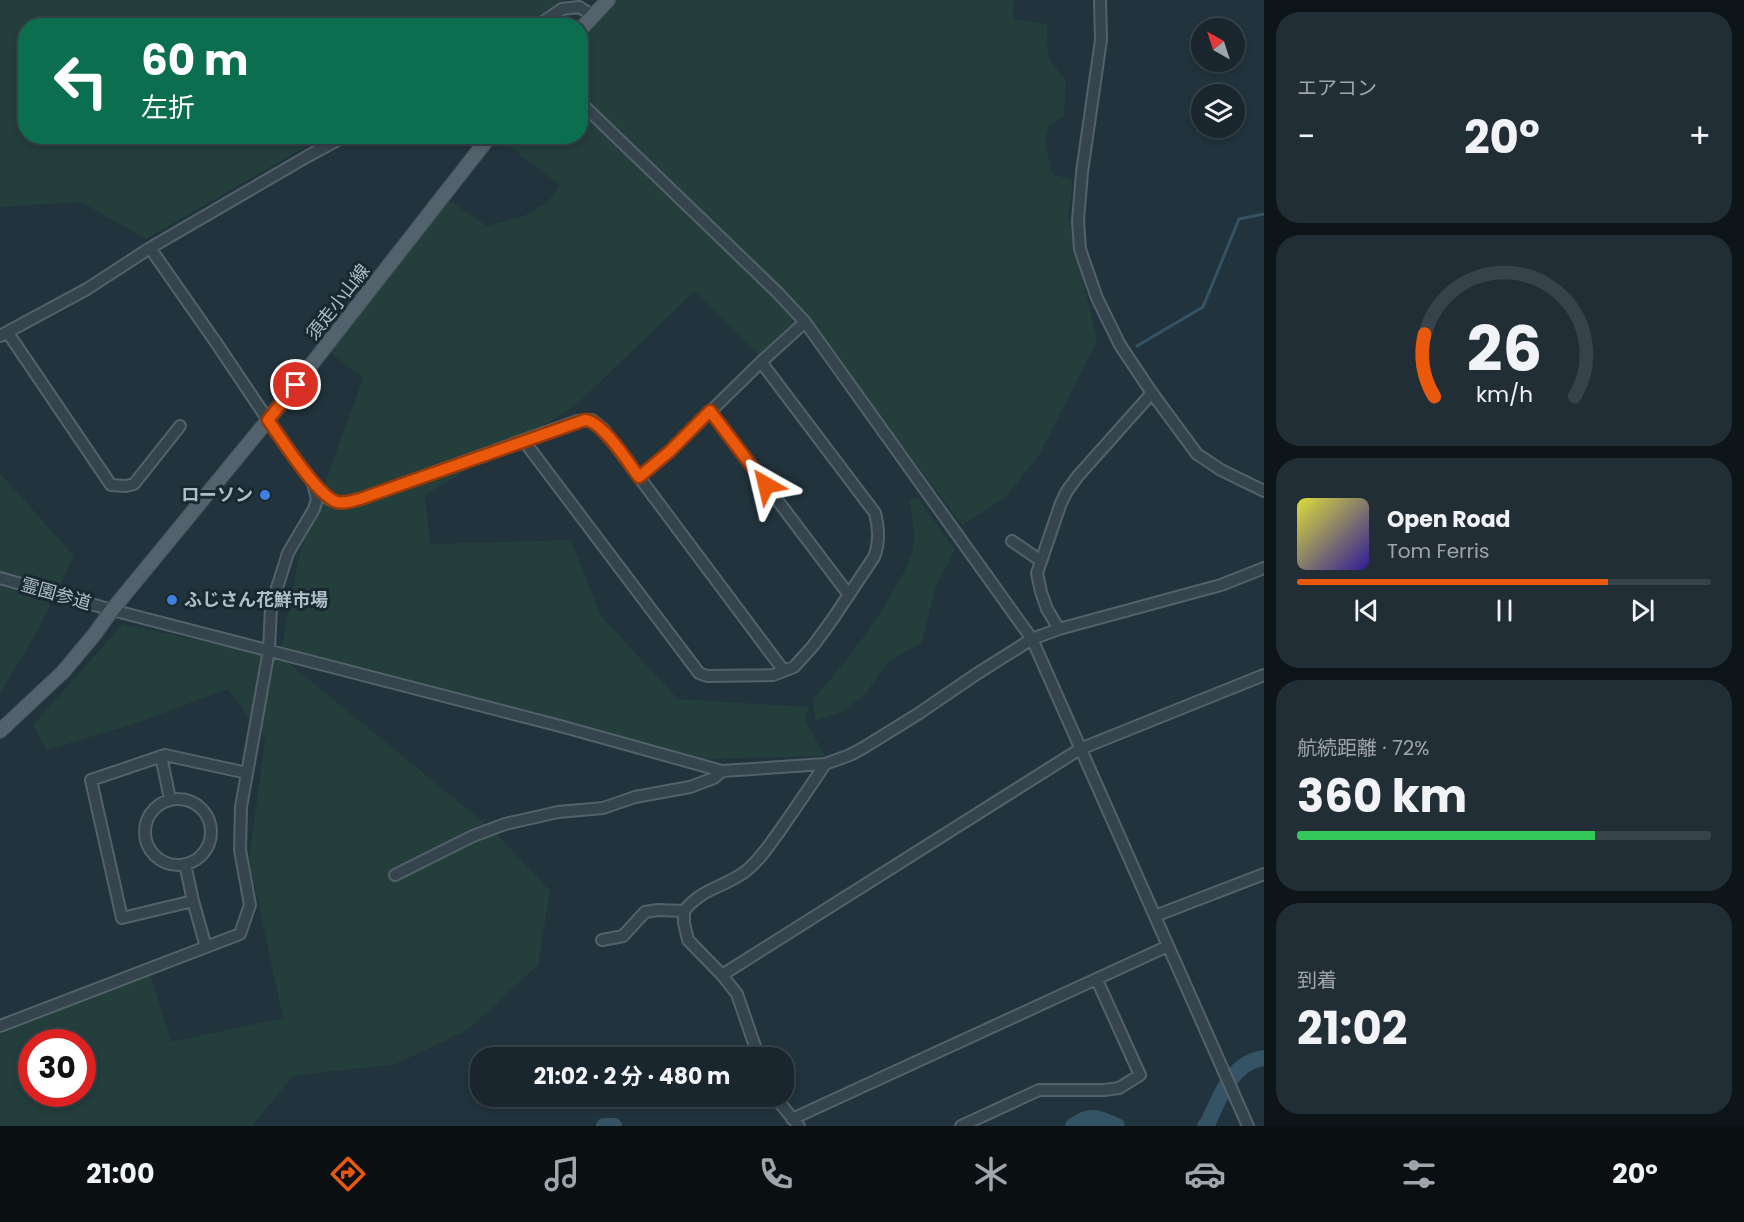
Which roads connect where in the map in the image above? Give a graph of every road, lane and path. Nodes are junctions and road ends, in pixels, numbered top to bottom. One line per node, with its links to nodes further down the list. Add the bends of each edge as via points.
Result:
1 (608, 0): 3 (main road)
2 (1100, 0): 13 (street, via 1101,40 1078,221 1080,249 1111,328)
3 (594, 16): 4 (street, via 579,7 562,9); 5 (main road)
4 (549, 18)
5 (588, 22)
6 (588, 110): 10 (street)
7 (330, 144): 9 (street)
8 (484, 144): 15 (main road, 須走小山線)
9 (150, 248): 11 (street); 15 (street)
10 (805, 322): 12 (street); 28 (street)
11 (4, 335): 16 (street, via 111,485 134,484)
12 (761, 363): 14 (street); 25 (street, via 875,513 878,546)
13 (1152, 393): 20 (street, via 1197,454); 22 (street, via 1067,491)
14 (710, 411): 18 (street); 25 (street)
15 (268, 420): 19 (street); 26 (main road, 須走小山線)
16 (180, 426)
17 (524, 441): 18 (street, via 577,421 592,420); 19 (street, via 347,502 329,499); 30 (street, via 699,673 762,676)
18 (639, 477): 30 (street)
19 (313, 483): 29 (street, via 314,508 288,553 271,607)
20 (1264, 491)
21 (1012, 541): 22 (street)
22 (1041, 561): 27 (street, via 1037,573 1041,592)
23 (1264, 568): 27 (street, via 1221,585)
24 (0, 578): 26 (street, 霊園参道)
25 (849, 595): 30 (street, via 813,646 794,667)
26 (112, 610): 29 (street, 霊園参道); 32 (main road, 須走小山線, via 63,672)
27 (1059, 629): 28 (street)
28 (1032, 639): 33 (street); 35 (street, via 863,748)
29 (269, 650): 36 (street, 霊園参道); 37 (street)
30 (784, 671)
31 (1264, 675): 33 (street)
32 (0, 731)
33 (1080, 748): 44 (street); 48 (street)
34 (161, 756): 37 (street); 38 (street); 42 (street, via 91,780 122,918)
35 (825, 764): 36 (street); 43 (street, via 745,872 711,889)
36 (722, 771): 41 (street, via 690,787 635,797 603,808 558,812 505,824)
37 (247, 773): 47 (street, via 240,850 250,905 240,934)
38 (170, 800): 39 (street, via 152,812 145,833 153,854 162,861); 39 (street, via 181,798 200,806 211,824 209,845 203,854)
39 (184, 864): 42 (street)
40 (1264, 874): 44 (street)
41 (395, 875)
42 (193, 901): 47 (street)
43 (684, 911): 45 (street, via 645,912 623,936); 48 (street, via 688,940)
44 (1155, 916): 46 (street)
45 (602, 940)
46 (1168, 946): 49 (street); 55 (street)
47 (206, 947): 50 (street)
48 (722, 975): 51 (street, via 737,994)
49 (1098, 980): 53 (street); 54 (street, via 1140,1075 1119,1089 1039,1090)
50 (0, 1026)
51 (755, 1047)
52 (783, 1107): 53 (street)
53 (795, 1122)
54 (961, 1126)
55 (1248, 1126)

